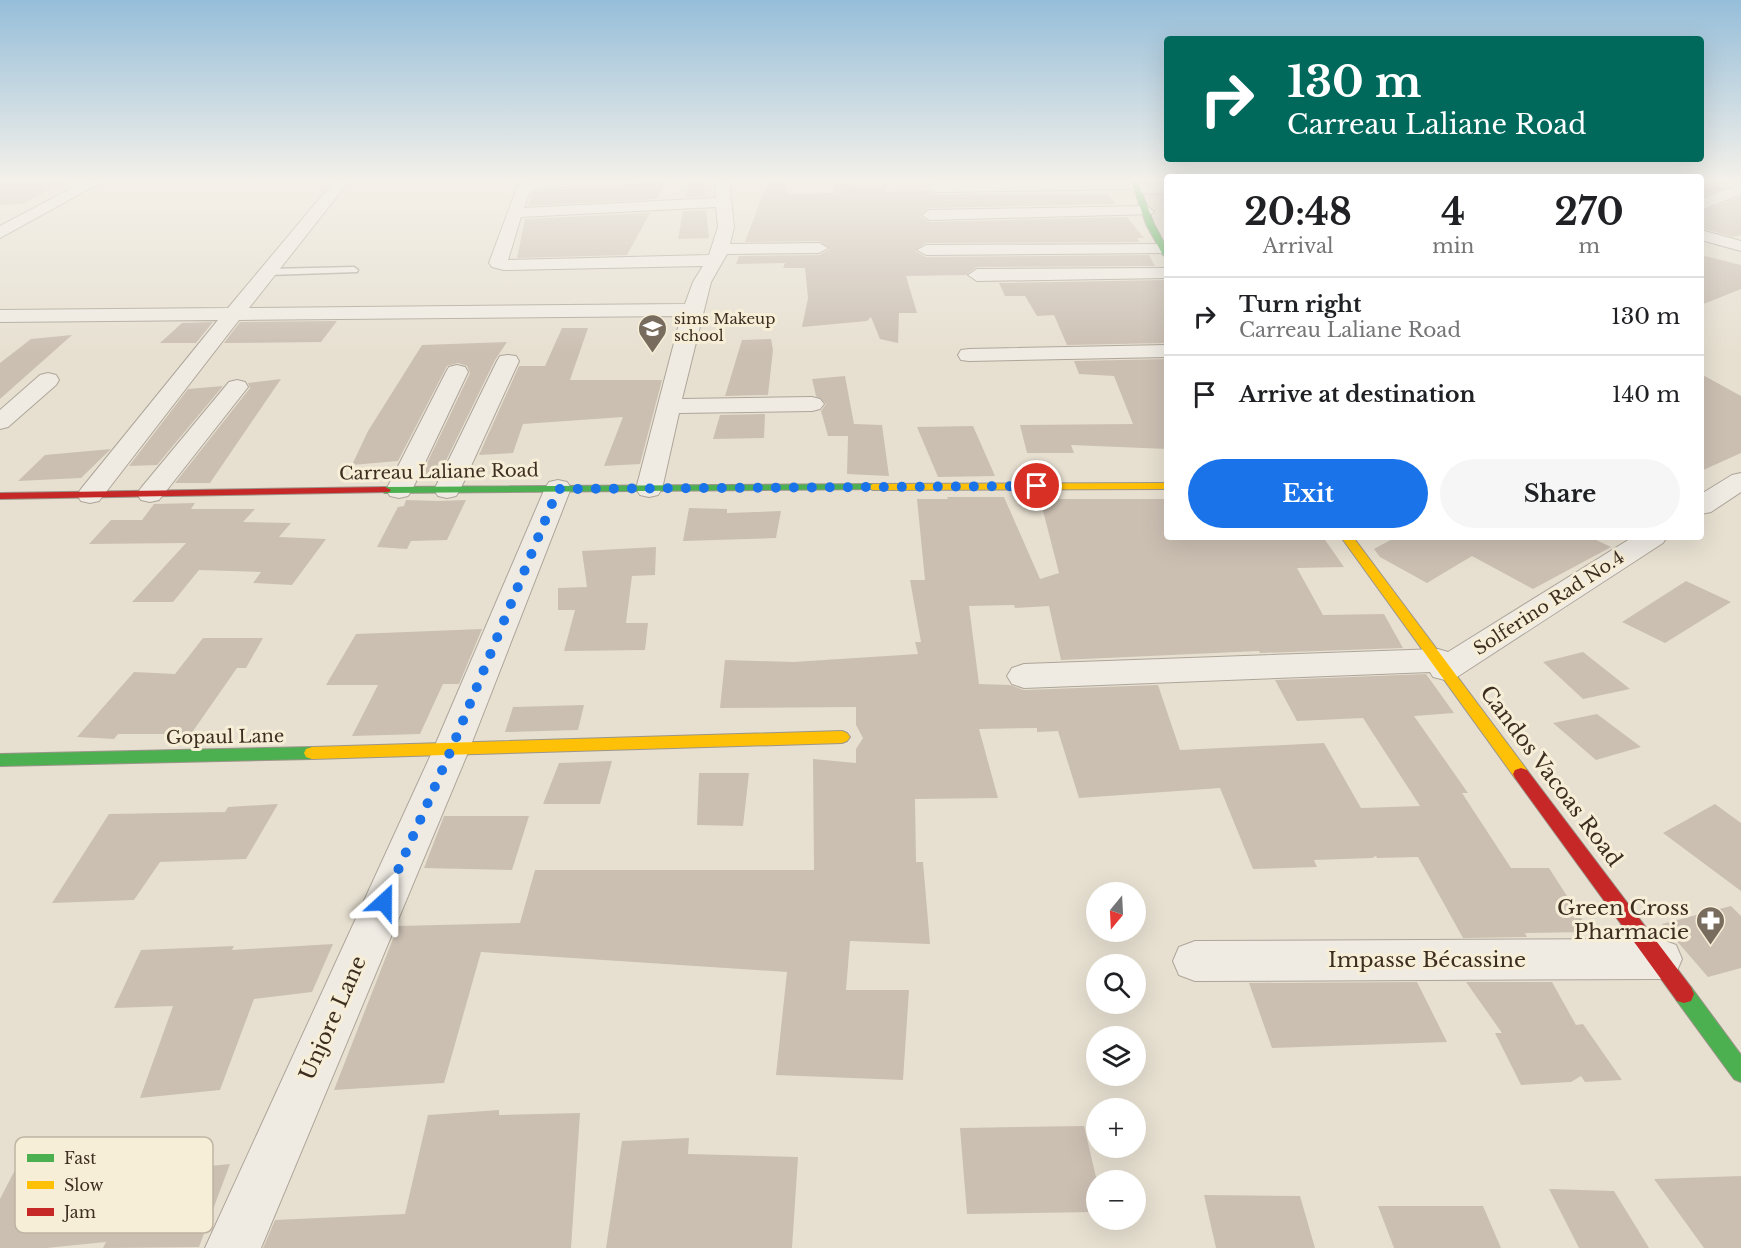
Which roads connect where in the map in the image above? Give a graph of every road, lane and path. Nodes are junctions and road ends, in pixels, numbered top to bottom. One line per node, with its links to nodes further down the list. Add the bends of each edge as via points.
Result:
1 (296, 238): 11 (street)
2 (506, 238): 9 (street, via 498,263 504,265)
3 (722, 238): 9 (street)
4 (1713, 238): 5 (street)
5 (1741, 246)
6 (1164, 247): 8 (street)
7 (819, 248): 9 (street)
8 (926, 250)
9 (717, 254): 14 (street)
10 (354, 270): 11 (lane)
11 (269, 272): 15 (street)
12 (1164, 273): 13 (street)
13 (977, 275)
14 (693, 310): 15 (street); 24 (street)
15 (236, 313): 16 (street); 33 (street, via 160,401)
16 (0, 316)
17 (1164, 351): 18 (street)
18 (969, 355)
19 (508, 361): 31 (street)
20 (457, 372): 30 (street)
21 (48, 380): 25 (street)
22 (237, 387): 32 (street)
23 (812, 404): 24 (street)
24 (669, 406): 29 (street)
25 (0, 422)
26 (1741, 481): 35 (street)
27 (1164, 486): 29 (street, Carreau Laliane Road)
28 (558, 489): 29 (street, Carreau Laliane Road); 31 (street, Carreau Laliane Road); 41 (street, Unjore Lane)
29 (650, 489)
30 (399, 490): 31 (street, Carreau Laliane Road); 32 (street, Carreau Laliane Road)
31 (447, 490)
32 (150, 494): 33 (street, Carreau Laliane Road)
33 (90, 495): 34 (street, Carreau Laliane Road)
34 (0, 496)
35 (1704, 504)
36 (1349, 540): 38 (street, Candos Vacoas Road)
37 (1648, 540): 38 (street, Solferino Rad No.4)
38 (1442, 665): 39 (street); 43 (street, Candos Vacoas Road)
39 (1024, 676)
40 (842, 737): 41 (street, Gopaul Lane)
41 (451, 750): 42 (street, Gopaul Lane); 46 (street, Unjore Lane)
42 (0, 760)
43 (1660, 959): 44 (street, Impasse Bécassine); 45 (street, Candos Vacoas Road)
44 (1195, 962)
45 (1741, 1072)
46 (233, 1248)

